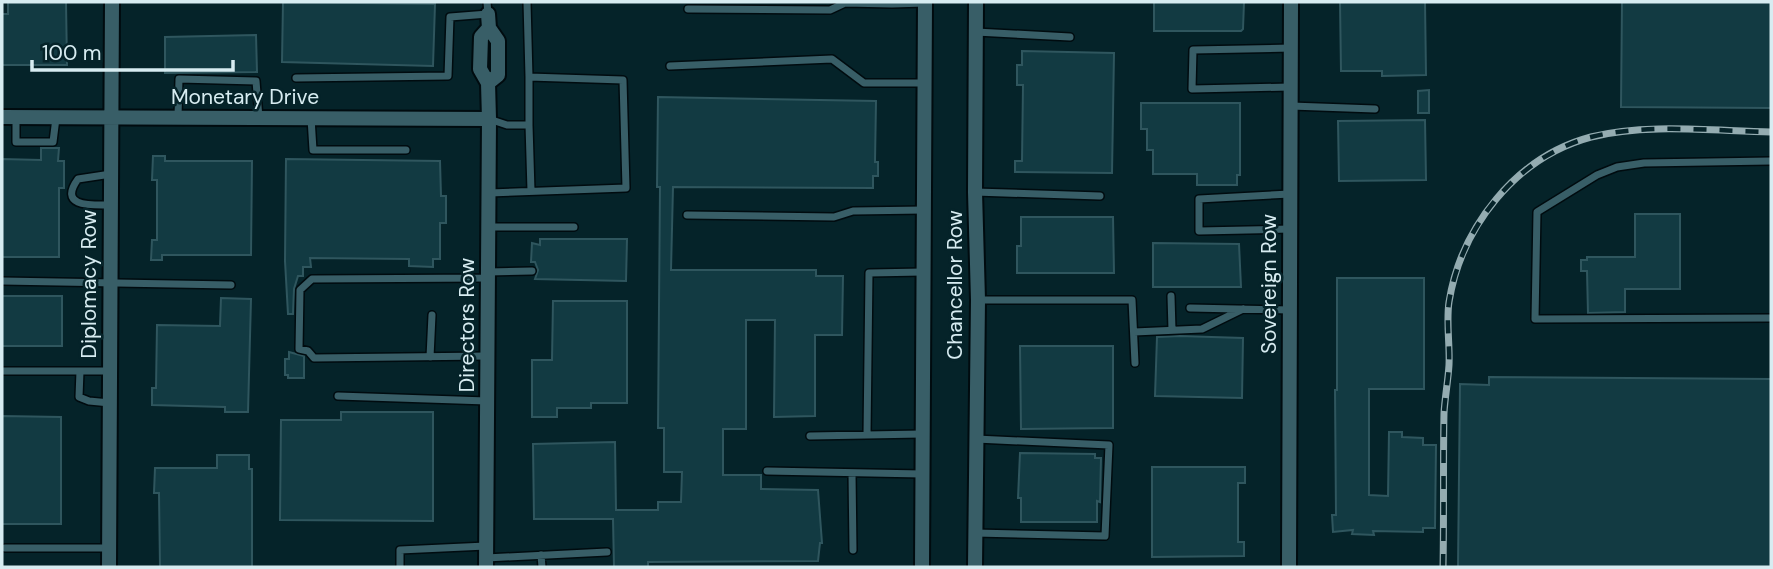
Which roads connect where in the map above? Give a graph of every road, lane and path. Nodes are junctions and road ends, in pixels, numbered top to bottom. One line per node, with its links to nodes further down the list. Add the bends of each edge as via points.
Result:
1 (112, 2): 21 (street, Diplomacy Row)
2 (527, 2): 13 (lane)
3 (976, 2): 9 (street, Chancellor Row)
4 (1291, 2): 11 (street, Sovereign Row)
5 (892, 3): 6 (lane); 7 (lane, via 845,4 830,10)
6 (925, 3): 15 (street, Chancellor Row)
7 (688, 9)
8 (488, 15): 14 (lane, via 450,17 448,76); 25 (street, Directors Row, via 481,37 480,69 488,83)
9 (975, 32): 10 (lane); 31 (street, Chancellor Row)
10 (1070, 37)
11 (1291, 48): 16 (street, Sovereign Row); 16 (lane, via 1193,50 1192,89)
12 (670, 66): 15 (lane, via 832,59 864,83)
13 (528, 77): 26 (lane); 30 (lane, via 623,80 626,188)
14 (296, 78)
15 (923, 83): 36 (street, Chancellor Row)
16 (1291, 87): 17 (street, Sovereign Row)
17 (1291, 106): 18 (lane); 33 (street, Sovereign Row)
18 (1375, 109)
19 (9, 117): 20 (street, Monetary Drive); 20 (lane, via 16,142 53,142)
20 (56, 117): 21 (street, Monetary Drive)
21 (111, 117): 22 (street, Monetary Drive); 29 (street, Diplomacy Row)
22 (178, 118): 23 (street, Monetary Drive); 23 (lane, via 178,79 256,81)
23 (259, 118): 24 (street, Monetary Drive)
24 (311, 118): 25 (street, Monetary Drive); 27 (lane, via 313,150)
25 (489, 119): 26 (lane); 32 (street, Directors Row)
26 (529, 125): 30 (lane)
27 (406, 150)
28 (1771, 161): 53 (lane, via 1617,167 1559,196 1537,212 1535,319)
29 (111, 174): 35 (street, Diplomacy Row); 35 (lane, via 78,179 72,193 79,205)
30 (531, 191): 32 (lane)
31 (975, 192): 34 (lane); 48 (street, Chancellor Row)
32 (489, 193): 38 (street, Directors Row)
33 (1290, 194): 40 (street, Sovereign Row); 40 (lane, via 1199,198 1199,231)
34 (1100, 196)
35 (111, 205): 45 (street, Diplomacy Row)
36 (923, 210): 37 (lane, via 853,211 834,217); 42 (street, Chancellor Row)
37 (687, 215)
38 (488, 227): 39 (lane); 43 (street, Directors Row)
39 (574, 227)
40 (1290, 229): 51 (street, Sovereign Row)
41 (532, 271): 43 (lane)
42 (923, 272): 65 (street, Chancellor Row); 66 (lane, via 869,273)
43 (488, 275): 56 (street, Directors Row); 57 (lane, via 312,279 300,290 299,349 314,358)
44 (2, 281): 45 (lane)
45 (110, 283): 46 (lane); 61 (street, Diplomacy Row)
46 (231, 285)
47 (1171, 296): 54 (lane)
48 (978, 300): 55 (lane, via 1132,300); 68 (street, Chancellor Row)
49 (1190, 308): 50 (lane)
50 (1243, 309): 51 (lane); 54 (lane, via 1202,329)
51 (1290, 310): 84 (street, Sovereign Row)
52 (432, 314): 57 (lane)
53 (1771, 318)
54 (1172, 330): 55 (lane)
55 (1134, 332): 58 (lane)
56 (488, 356): 57 (lane); 63 (street, Directors Row)
57 (430, 357)
58 (1135, 363)
59 (2, 371): 60 (lane)
60 (79, 371): 61 (lane); 64 (lane, via 79,397)
61 (110, 371): 64 (street, Diplomacy Row)
62 (338, 396): 63 (lane)
63 (487, 401): 78 (street, Directors Row)
64 (110, 403): 74 (street, Diplomacy Row)
65 (922, 434): 66 (lane); 71 (street, Chancellor Row)
66 (867, 435): 67 (lane)
67 (810, 436)
68 (975, 439): 72 (street, Chancellor Row); 72 (lane, via 1109,445 1105,536)
69 (767, 471): 70 (lane)
70 (852, 473): 71 (lane); 75 (lane)
71 (922, 474): 82 (street, Chancellor Row)
72 (975, 533): 83 (street, Chancellor Row)
73 (5, 548): 74 (lane)
74 (108, 548): 79 (street, Diplomacy Row)
75 (853, 550)
76 (607, 552): 77 (lane)
77 (541, 555): 78 (lane); 81 (lane)
78 (486, 557): 80 (lane, via 401,550)
79 (108, 567)
80 (400, 567)
81 (542, 567)
82 (922, 567)
83 (975, 567)
84 (1289, 567)

